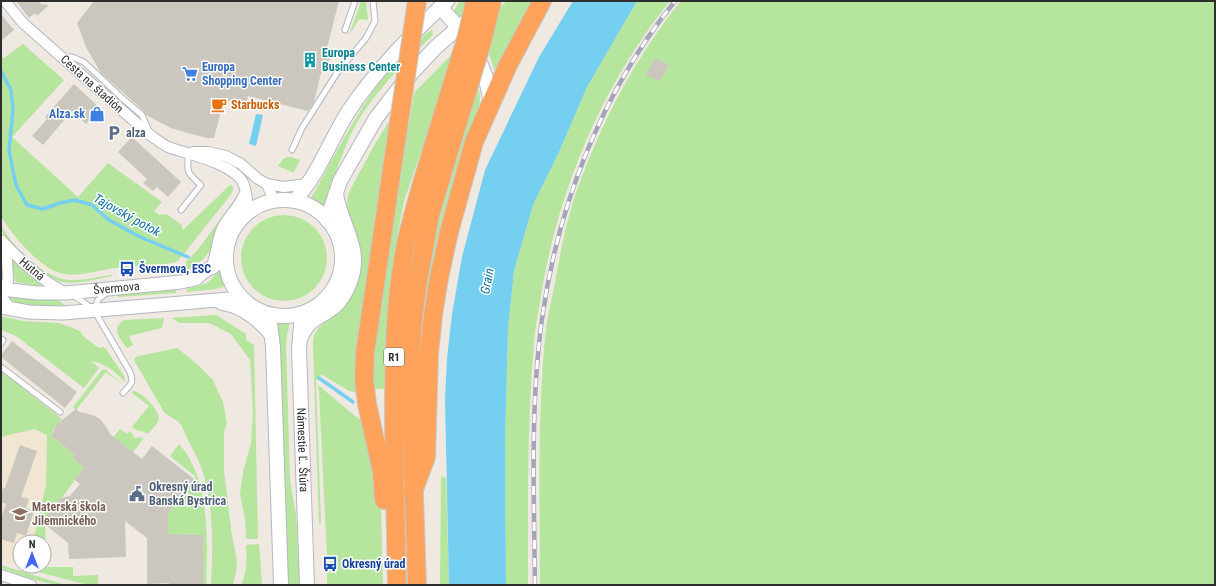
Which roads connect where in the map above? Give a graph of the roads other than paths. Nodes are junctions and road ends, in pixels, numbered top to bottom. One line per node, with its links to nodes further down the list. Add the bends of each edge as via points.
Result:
1 (5, 1): 17 (street, Cesta na štadión, via 23,23 150,135 167,146)
2 (355, 1): 12 (lane)
3 (373, 1): 16 (lane, via 375,21 366,38 338,73 302,128)
4 (410, 1): 13 (street)
5 (417, 1): 50 (highway, bridge, via 365,353 364,379 367,404 382,472)
6 (475, 1): 15 (highway, R1, bridge)
7 (488, 1): 11 (main road)
8 (492, 1): 15 (highway, R1, bridge, via 482,42)
9 (542, 1): 14 (highway)
10 (441, 3): 11 (main road); 13 (main road)
11 (459, 28): 14 (main road, via 479,59); 20 (main road, via 436,47 407,78 376,118)
12 (345, 30)
13 (408, 40): 19 (main road, via 385,64 348,113)
14 (491, 102): 45 (highway, via 474,142 439,278 429,354 426,458)
15 (445, 136): 45 (highway, R1, via 420,267 413,319); 51 (highway, R1, via 415,209 406,245 396,317 394,460)
16 (292, 150)
17 (189, 153): 18 (street, Cesta na štadión, via 208,152 226,156); 21 (street, Cesta na štadión, via 223,166 237,175 244,184); 24 (lane, via 189,173 201,185)
18 (267, 184): 19 (street, Cesta na štadión, via 284,187); 22 (street)
19 (307, 184): 23 (main road)
20 (336, 191): 26 (main road); 41 (main road, via 355,257 353,272 336,305 309,324)
21 (246, 196): 25 (street, Cesta na štadión); 29 (street, via 224,230)
22 (274, 201): 23 (main road); 25 (main road)
23 (295, 201): 26 (main road, via 317,210)
24 (181, 210)
25 (248, 212): 28 (main road, via 231,233)
26 (328, 220): 39 (main road, via 340,241 341,270 328,296 315,308)
27 (1, 241): 30 (street, Hutná, via 7,258 8,281); 33 (street, Hutná, via 38,276)
28 (225, 259): 29 (street, Švermova); 34 (main road, via 229,280)
29 (213, 267): 31 (street, Švermova, via 192,280)
30 (1, 289): 33 (street, Švermova)
31 (110, 289): 33 (street, Švermova); 37 (lane, via 98,300)
32 (1, 293): 36 (street, Švermova)
33 (66, 293): 37 (lane)
34 (241, 298): 35 (street, Švermova); 38 (main road, via 256,310)
35 (211, 300): 37 (street, Švermova); 40 (street, via 235,306 251,316)
36 (7, 309): 37 (street, Švermova, via 63,313)
37 (94, 310): 43 (lane, via 130,372 131,384)
38 (269, 314): 39 (main road, via 282,317); 40 (main road)
39 (302, 314): 41 (main road, Námestie Ľ. Štúra)
40 (272, 336): 48 (main road)
41 (300, 338): 49 (main road, Námestie Ľ. Štúra)
42 (1, 367): 44 (lane)
43 (123, 393)
44 (60, 412)
45 (413, 492): 52 (highway, R1)
46 (1, 575): 47 (street)
47 (31, 585)
48 (281, 585)
49 (307, 585)
50 (387, 585)
51 (397, 585)
52 (417, 585)

